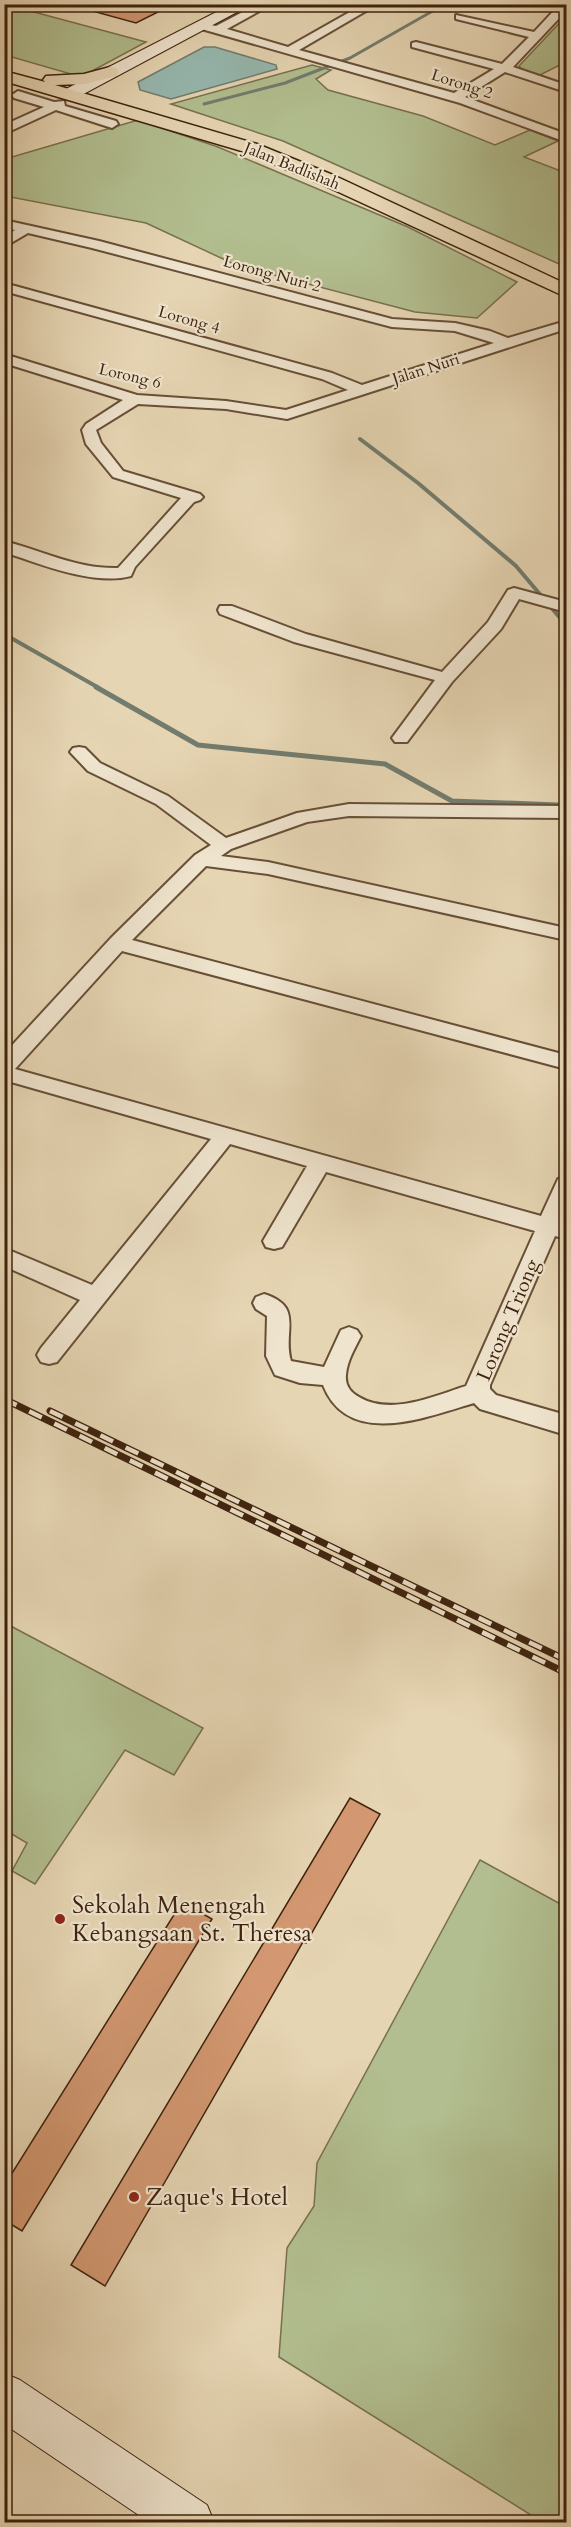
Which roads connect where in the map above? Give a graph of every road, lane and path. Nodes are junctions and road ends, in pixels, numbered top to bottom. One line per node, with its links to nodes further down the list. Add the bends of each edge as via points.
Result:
1 (245, 4): 6 (main road)
2 (267, 4): 6 (street)
3 (374, 4): 9 (street)
4 (564, 8): 7 (street)
5 (460, 17): 7 (street)
6 (209, 28): 9 (street, Lorong 2); 12 (main road)
7 (538, 36): 11 (street)
8 (416, 45): 11 (street)
9 (289, 51): 18 (street, Lorong 2)
10 (4, 66): 14 (main road, Jalan Badlishah)
11 (505, 68): 15 (street); 18 (street)
12 (113, 73): 14 (main road, via 85,80); 16 (main road); 19 (main road, via 114,89)
13 (4, 76): 16 (main road, Jalan Badlishah)
14 (52, 80): 16 (main road, Jalan Badlishah)
15 (567, 89)
16 (79, 92): 19 (main road, Jalan Badlishah); 20 (street); 24 (main road, Jalan Badlishah)
17 (18, 95): 20 (street)
18 (455, 98): 23 (street, Lorong 2)
19 (131, 103): 24 (main road, Jalan Badlishah, via 248,137)
20 (50, 107): 21 (street); 22 (street)
21 (112, 124)
22 (4, 130)
23 (567, 138)
24 (331, 176): 28 (main road, Jalan Badlishah); 30 (main road, Jalan Badlishah)
25 (4, 224): 26 (street, Lorong Nuri 2)
26 (28, 228): 27 (street); 32 (street, Lorong Nuri 2, via 392,323 455,327)
27 (4, 243)
28 (567, 276)
29 (4, 287): 34 (street, Lorong 4, via 327,376)
30 (567, 291)
31 (567, 326): 32 (street, Jalan Nuri)
32 (507, 343): 34 (street, Jalan Nuri)
33 (6, 361): 35 (street, Lorong 6)
34 (362, 390): 36 (street, Jalan Nuri)
35 (135, 399): 36 (street, Lorong 6, via 226,405); 37 (street, via 91,427 94,444 118,474 193,496 126,566 125,573 79,570)
36 (287, 416)
37 (5, 547)
38 (560, 604): 40 (street, via 522,595)
39 (226, 610): 40 (street, via 300,638)
40 (446, 678): 41 (street)
41 (401, 738)
42 (80, 752): 44 (street, via 94,767 162,800)
43 (567, 812): 44 (street, via 349,810 304,817)
44 (224, 845): 45 (street)
45 (202, 859): 46 (street, via 268,868); 47 (street)
46 (567, 934)
47 (118, 943): 48 (street); 49 (street)
48 (567, 1062)
49 (4, 1070): 50 (street)
50 (226, 1135): 51 (street); 56 (street)
51 (321, 1162): 53 (street); 54 (street)
52 (567, 1185): 53 (street, Lorong Triong)
53 (558, 1228): 61 (street, Lorong Triong, via 478,1385)
54 (274, 1241)
55 (4, 1256): 56 (street)
56 (96, 1298): 59 (street)
57 (264, 1303): 60 (street, via 278,1312 277,1357 283,1368)
58 (349, 1336): 60 (street)
59 (49, 1355)
60 (334, 1377): 61 (street, via 341,1397 355,1408 376,1415 401,1414)
61 (478, 1392): 62 (street, Lorong Triong, via 488,1402)
62 (567, 1425)
63 (4, 2397): 64 (main road)
64 (190, 2523)

